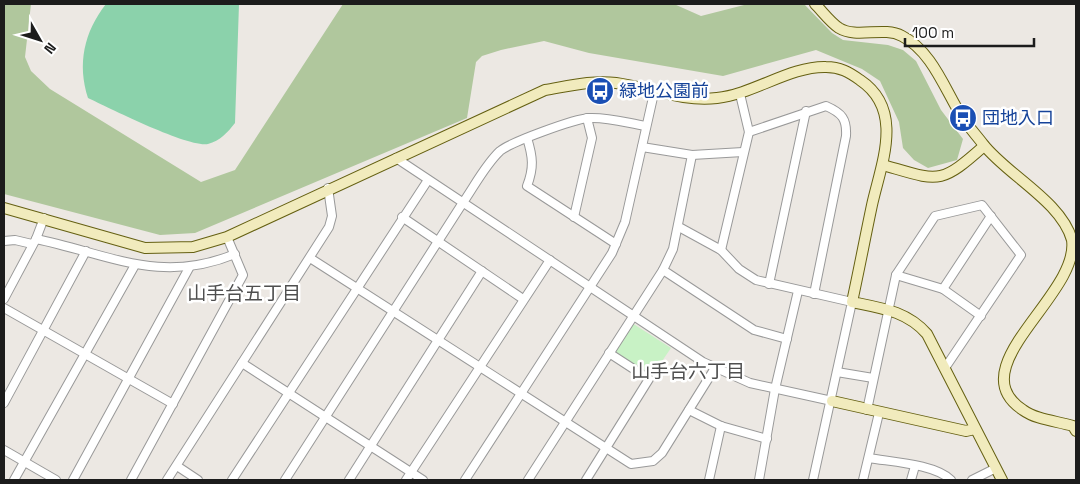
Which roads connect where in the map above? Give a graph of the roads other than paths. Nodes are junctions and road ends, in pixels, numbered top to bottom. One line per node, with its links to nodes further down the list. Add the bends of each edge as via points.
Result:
1 (815, 4): 9 (street, via 833,23 848,32 876,31 903,36 931,62 963,118)
2 (654, 93): 3 (street, via 693,99); 6 (street); 13 (street, via 604,82 545,90)
3 (740, 94): 7 (street); 14 (street, via 803,70 825,67 846,70 869,86 881,103 886,121)
4 (806, 111): 7 (street); 39 (street); 44 (street, via 826,106 839,112 847,122)
5 (587, 118): 6 (street, via 610,118); 8 (street); 20 (street, via 592,138)
6 (646, 126): 10 (street)
7 (749, 132): 11 (street)
8 (527, 138): 17 (street, via 501,150); 20 (street, via 534,160 528,186)
9 (984, 146): 14 (street, via 962,167 937,178); 78 (street, via 1066,223 1073,242 1064,283 1016,346 1008,361 1005,378 1012,401 1024,411 1073,426)
10 (642, 147): 12 (street); 28 (street, via 625,222)
11 (743, 152): 12 (street); 29 (street)
12 (692, 155): 23 (street)
13 (396, 158): 15 (street); 16 (street)
14 (884, 165): 47 (street)
15 (428, 180): 17 (street); 22 (street)
16 (328, 188): 24 (street); 32 (street, via 332,216 329,228)
17 (462, 204): 27 (street); 33 (street)
18 (4, 208): 21 (street)
19 (991, 216): 38 (street, via 980,204 938,214); 42 (street); 52 (street, via 1021,255)
20 (574, 217): 28 (street)
21 (44, 218): 24 (street, via 145,248 193,247); 26 (street)
22 (402, 218): 27 (street); 41 (street)
23 (679, 227): 29 (street); 36 (street)
24 (227, 237): 31 (street)
25 (4, 241): 26 (street)
26 (34, 242): 30 (street); 45 (street)
27 (438, 242): 37 (street); 50 (street)
28 (616, 244): 40 (street)
29 (720, 250): 39 (street, via 739,269)
30 (86, 251): 34 (street); 53 (street)
31 (235, 254): 35 (street); 70 (street, via 244,275)
32 (310, 258): 41 (street); 58 (street)
33 (550, 260): 40 (street); 46 (street)
34 (134, 265): 35 (street); 57 (street)
35 (189, 268): 63 (street)
36 (663, 270): 51 (street); 54 (street, via 754,330)
37 (482, 271): 46 (street); 55 (street)
38 (896, 275): 42 (street); 49 (street)
39 (769, 284): 43 (street)
40 (591, 287): 51 (street); 67 (street)
41 (355, 288): 50 (street); 66 (street)
42 (943, 289): 52 (street)
43 (798, 291): 44 (street); 54 (street)
44 (814, 294): 47 (street)
45 (4, 298)
46 (523, 299): 59 (street)
47 (852, 302): 49 (street); 62 (street)
48 (4, 308): 53 (street)
49 (887, 309): 61 (street, via 918,323); 64 (street)
50 (392, 312): 55 (street); 74 (street)
51 (634, 316): 56 (street); 60 (street)
52 (981, 316): 61 (street)
53 (45, 331): 57 (street); 69 (street)
54 (787, 340): 65 (street)
55 (438, 342): 59 (street); 80 (street)
56 (609, 353): 75 (street); 81 (street, via 649,379)
57 (86, 354): 63 (street); 84 (street)
58 (242, 363): 66 (street); 85 (street)
59 (479, 368): 67 (street); 88 (street)
60 (715, 368): 65 (street, via 750,383); 71 (street)
61 (945, 368): 77 (street)
62 (836, 372): 64 (street); 68 (street)
63 (128, 378): 70 (street); 91 (street)
64 (873, 378): 72 (street)
65 (775, 389): 68 (street); 79 (street)
66 (288, 392): 74 (street); 95 (street)
67 (522, 394): 75 (street); 100 (street)
68 (832, 401): 72 (street); 105 (street)
69 (4, 403)
70 (174, 404): 92 (street)
71 (688, 410): 76 (street); 81 (street, via 662,453 653,461 631,464)
72 (866, 410): 73 (street)
73 (879, 413): 77 (street, via 966,431); 83 (street)
74 (325, 416): 80 (street); 96 (street)
75 (565, 422): 81 (street); 101 (street)
76 (721, 426): 79 (street); 103 (street)
77 (975, 429): 87 (street)
78 (1076, 431)
79 (767, 439): 104 (street)
80 (372, 446): 88 (street); 97 (street)
81 (606, 448): 102 (street)
82 (4, 450): 84 (street)
83 (869, 458): 86 (street); 106 (street)
84 (24, 462): 89 (street); 90 (street)
85 (176, 466): 93 (street); 94 (street)
86 (915, 466): 107 (street); 108 (street, via 942,473)
87 (996, 468): 109 (street); 110 (street)
88 (411, 472): 98 (street); 99 (street)
89 (14, 480)
90 (56, 480)
91 (73, 480)
92 (131, 480)
93 (167, 480)
94 (198, 480)
95 (232, 480)
96 (285, 480)
97 (349, 480)
98 (406, 480)
99 (423, 480)
100 (465, 480)
101 (528, 480)
102 (586, 480)
103 (708, 480)
104 (759, 480)
105 (813, 480)
106 (863, 480)
107 (911, 480)
108 (951, 480)
109 (972, 480)
110 (1002, 480)

